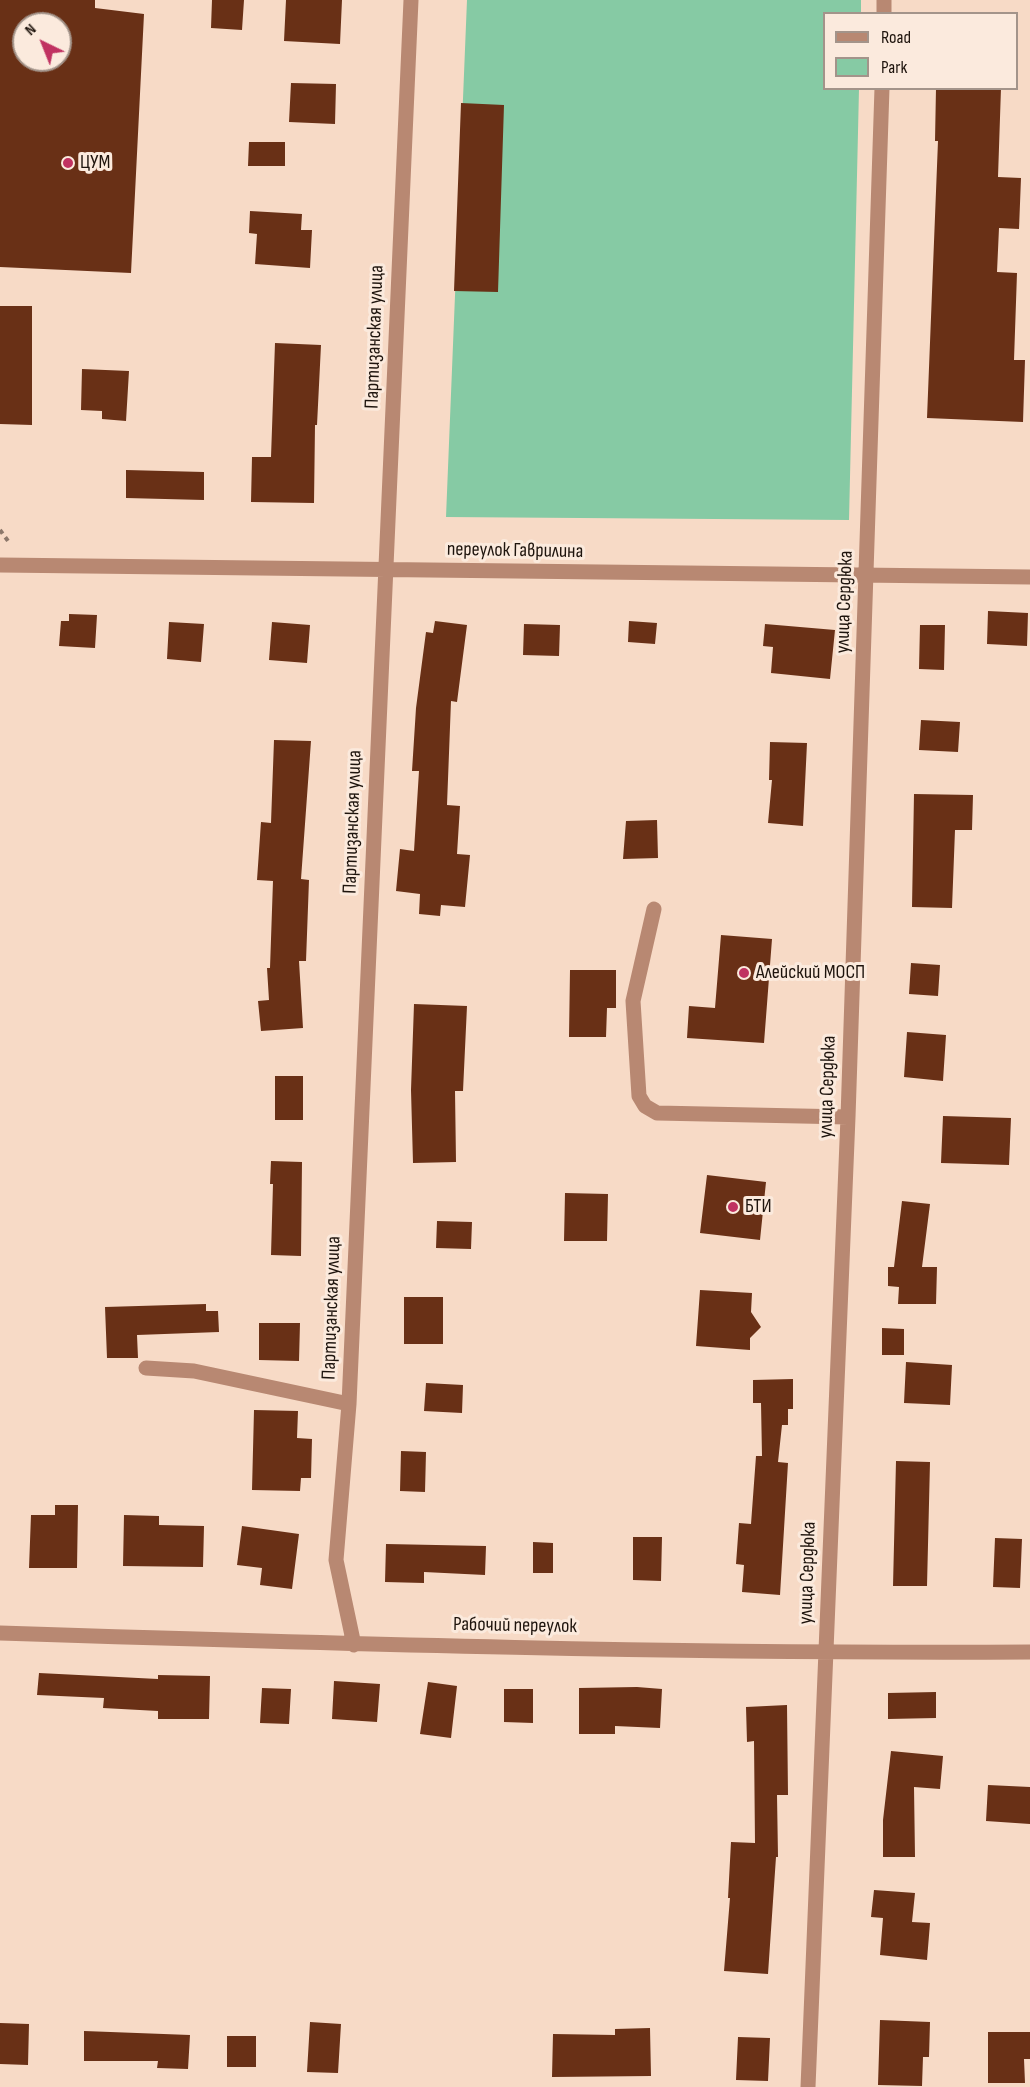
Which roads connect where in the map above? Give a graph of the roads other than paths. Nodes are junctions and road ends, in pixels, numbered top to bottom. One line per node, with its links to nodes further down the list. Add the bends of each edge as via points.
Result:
1 (411, 0): 4 (street, Партизанская улица)
2 (882, 90): 5 (street, улица Сердюка)
3 (0, 565): 4 (street, переулок Гаврилина)
4 (384, 571): 5 (street, переулок Гаврилина); 10 (street, Партизанская улица)
5 (867, 576): 6 (street, переулок Гаврилина); 8 (street, улица Сердюка)
6 (1030, 578)
7 (654, 909): 8 (street, via 633,1000 639,1096 645,1106 657,1113)
8 (848, 1117): 14 (street, улица Сердюка)
9 (146, 1368): 10 (street, via 194,1371)
10 (349, 1404): 12 (street, Партизанская улица, via 336,1560)
11 (0, 1633): 12 (street, Рабочий переулок)
12 (354, 1645): 14 (street, Рабочий переулок)
13 (1030, 1652): 14 (street, Рабочий переулок)
14 (826, 1653): 15 (street, улица Сердюка)
15 (808, 2087)

